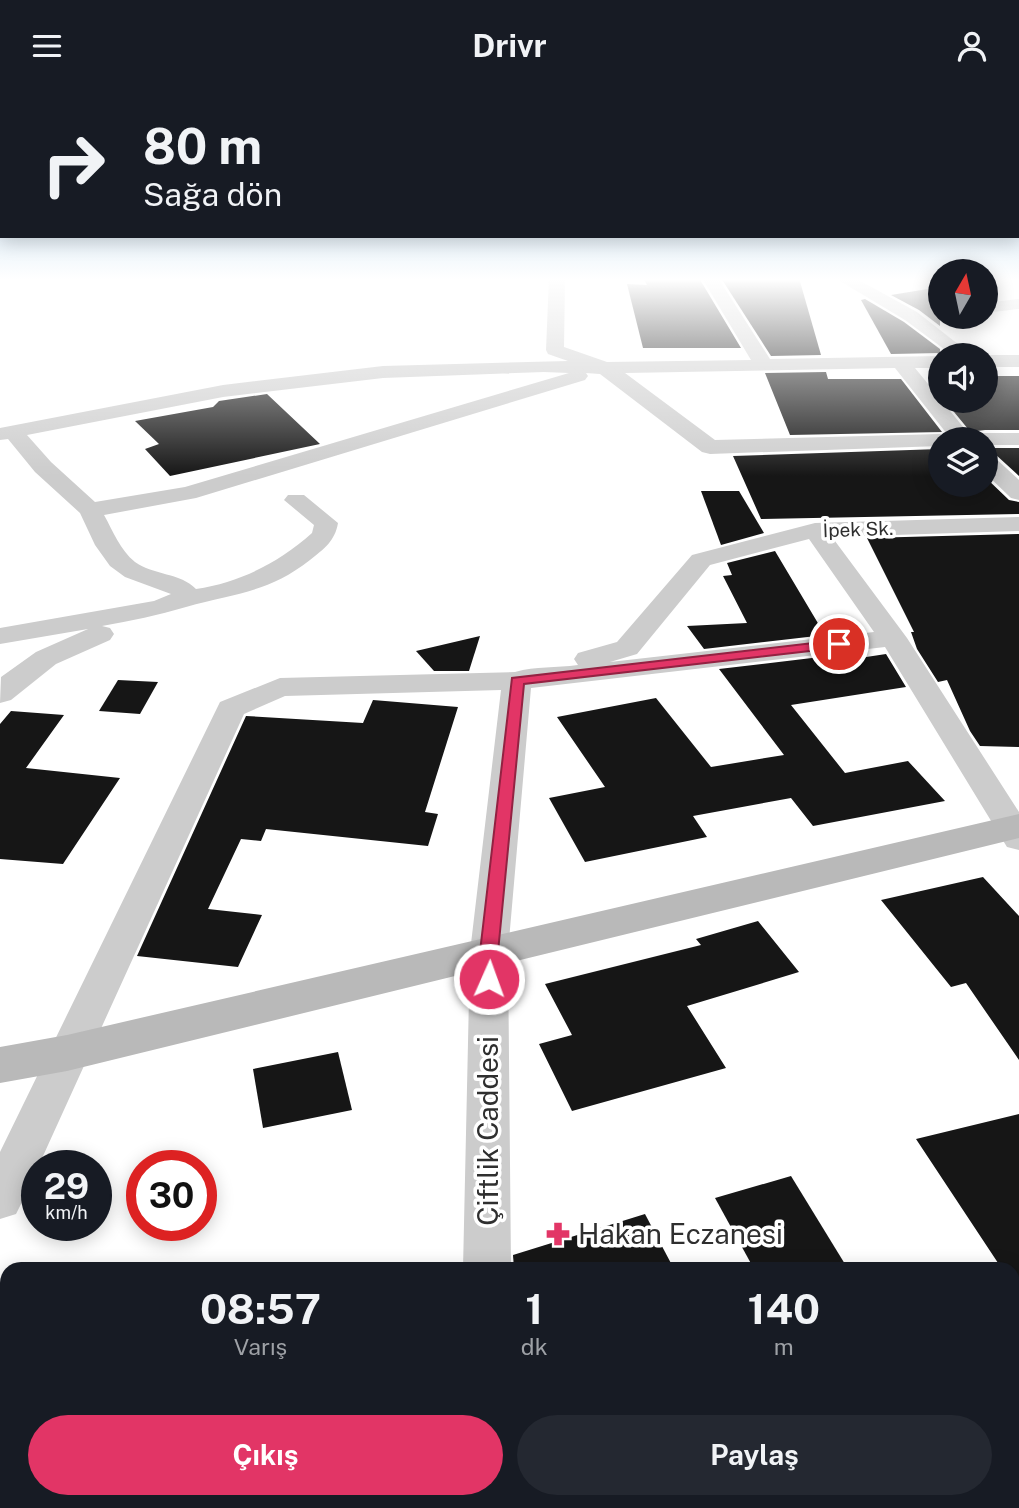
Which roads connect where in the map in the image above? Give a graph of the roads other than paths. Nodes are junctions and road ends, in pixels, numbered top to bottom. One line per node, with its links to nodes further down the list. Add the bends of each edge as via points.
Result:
1 (555, 344): 8 (street, via 555,350)
2 (751, 344): 7 (street)
3 (998, 361): 4 (street)
4 (1019, 361)
5 (900, 362): 6 (street); 7 (street); 9 (street)
6 (928, 362)
7 (763, 364): 8 (street)
8 (606, 368): 10 (street, via 383,372 223,391); 13 (street, via 710,447); 17 (street, via 188,492)
9 (952, 427)
10 (7, 433): 17 (street)
11 (998, 439): 12 (street)
12 (1019, 439)
13 (928, 440)
14 (998, 473): 15 (street)
15 (1019, 493)
16 (296, 500): 21 (street, via 326,523 324,535 307,552 254,583)
17 (90, 510): 21 (street, via 118,562 185,592)
18 (1019, 524): 19 (street, İpek Sk.)
19 (815, 530): 20 (street, İpek Sk.); 23 (street)
20 (701, 560): 24 (street, via 627,648)
21 (170, 604): 22 (street); 25 (street, via 45,657)
22 (0, 636)
23 (893, 638): 24 (street); 26 (street)
24 (517, 681): 27 (street); 28 (street, via 281,687 231,708)
25 (0, 694)
26 (1017, 831): 27 (street)
27 (489, 952): 28 (street); 31 (street, Çiftlik Caddesi)
28 (67, 1053): 29 (street); 30 (street)
29 (0, 1065)
30 (0, 1199)
31 (487, 1262)

